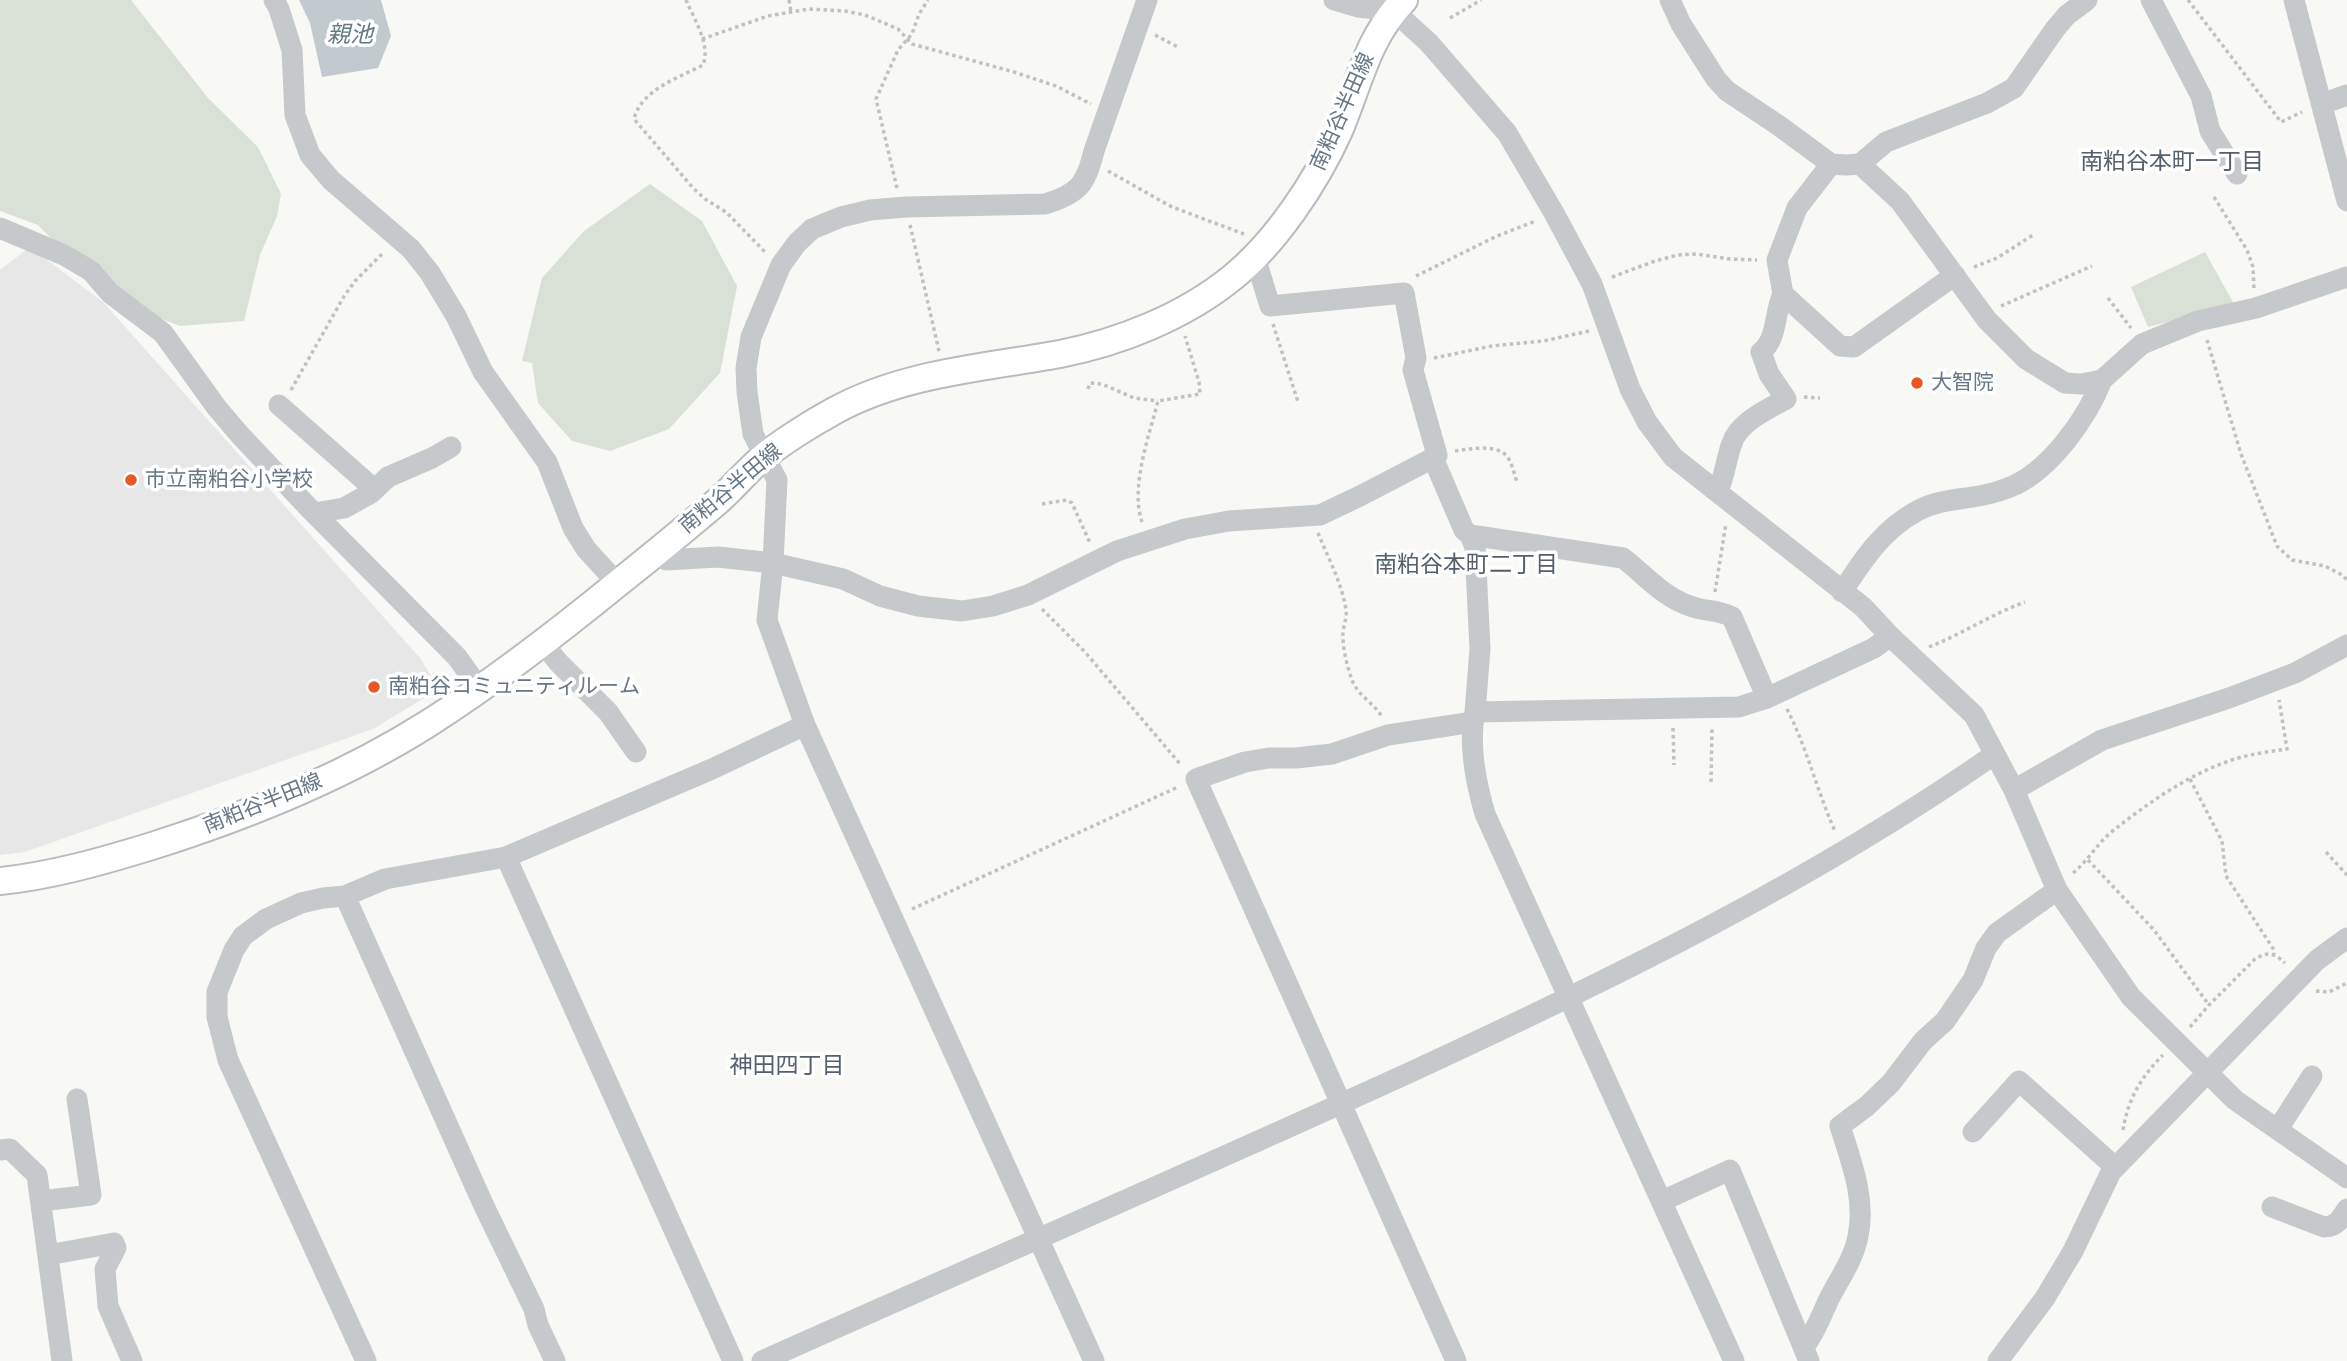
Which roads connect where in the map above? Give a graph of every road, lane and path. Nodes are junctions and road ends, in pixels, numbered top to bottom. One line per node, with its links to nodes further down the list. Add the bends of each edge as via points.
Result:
1 (274, 0): 33 (street, via 292,50 295,115 310,155 331,180)
2 (686, 0): 17 (path)
3 (789, 0): 14 (path)
4 (928, 0): 18 (path)
5 (1147, 0): 16 (street)
6 (1334, 0): 13 (street, via 1358,7)
7 (1481, 0): 15 (path)
8 (1670, 0): 24 (street, via 1727,91)
9 (2088, 0): 25 (street, via 2055,29 2014,88 1885,142)
10 (2151, 0): 26 (street, via 2202,96 2210,131)
11 (2188, 0): 21 (path, via 2281,122)
12 (2294, 0): 21 (street)
13 (1399, 5): 30 (street, via 1507,133); 34 (main road, 南粕谷半田線, via 1364,59 1337,135 1300,202)
14 (791, 12): 17 (path); 18 (path, via 809,9 865,15 898,29)
15 (1450, 18)
16 (1138, 26): 19 (path); 22 (street)
17 (702, 39): 36 (path, via 703,65 647,96 634,119 693,188 726,212)
18 (907, 39): 22 (path, via 1056,86); 29 (path, via 876,99)
19 (1178, 47)
20 (2347, 95): 21 (street)
21 (2322, 104): 28 (street)
22 (1107, 112): 23 (street)
23 (1092, 160): 29 (street, via 1088,175 1075,191 1045,204); 34 (path, via 1172,207 1255,239)
24 (1831, 164): 25 (street); 35 (street, via 1797,208)
25 (1860, 164): 38 (street, via 1900,201)
26 (2237, 174)
27 (2214, 197): 45 (path, via 2248,250)
28 (2347, 201)
29 (904, 207): 36 (street, via 870,210 812,229); 52 (path)
30 (1554, 213): 40 (street); 41 (path, via 1401,284)
31 (0, 228): 65 (street, via 91,271 110,293 163,334 217,408)
32 (2033, 235): 38 (path)
33 (398, 238): 57 (path, via 343,298); 73 (street, via 430,273 483,372 547,462 573,528)
34 (1259, 251): 44 (street); 46 (main road, 南粕谷半田線, via 1206,297)
35 (1777, 260): 40 (path, via 1678,255); 42 (street)
36 (780, 265): 59 (street, via 751,337 746,368 753,434)
37 (2092, 266): 47 (path)
38 (1956, 276): 42 (street, via 1854,347 1840,346); 47 (street)
39 (2347, 277): 45 (street)
40 (1592, 284): 49 (street)
41 (1404, 293): 44 (street); 51 (street)
42 (1783, 294): 63 (street, via 1773,333 1761,352 1786,399 1764,411 1732,440)
43 (2108, 298): 50 (path)
44 (1270, 306): 56 (path)
45 (2256, 308): 48 (street)
46 (1176, 313): 52 (main road, 南粕谷半田線, via 1108,342); 55 (path, via 1200,394)
47 (1982, 313): 53 (street, via 2026,359 2065,383)
48 (2198, 321): 50 (street); 72 (path, via 2277,546 2292,560 2325,566)
49 (1608, 327): 51 (path); 63 (street, via 1647,422 1673,457)
50 (2142, 344): 53 (street)
51 (1415, 362): 60 (street, via 1413,370)
52 (944, 373): 59 (main road, 南粕谷半田線, via 873,392 833,411)
53 (2102, 380): 74 (street, via 2082,418 2052,458 2034,473 2014,485 1917,511 1883,534)
54 (1088, 389): 55 (path, via 1090,383 1102,384 1134,398)
55 (1158, 401): 68 (path, via 1142,464 1137,510)
56 (1298, 402)
57 (279, 405): 62 (street)
58 (451, 447): 62 (street, via 388,477)
59 (763, 457): 69 (main road, 南粕谷半田線); 71 (street, via 776,480)
60 (1435, 457): 61 (path, via 1482,448 1500,452); 66 (street, via 1360,496); 67 (street)
61 (1517, 482)
62 (374, 489): 65 (street, via 344,508)
63 (1724, 496): 74 (street); 77 (path)
64 (1042, 503): 70 (path, via 1072,503)
65 (314, 513): 83 (street, via 457,657)
66 (1311, 515): 68 (street, via 1229,521); 89 (path, via 1342,592 1347,614 1344,647 1351,678 1381,714)
67 (1470, 536): 77 (street, via 1623,558 1675,600); 87 (street, via 1475,547 1480,649)
68 (1149, 541): 70 (street)
69 (655, 552): 71 (street, via 666,560 718,557); 73 (main road, 南粕谷半田線)
70 (1098, 561): 75 (street)
71 (773, 563): 75 (street, via 843,579 918,606 962,611); 88 (street, via 767,621)
72 (2347, 581)
73 (618, 584): 79 (main road, 南粕谷半田線)
74 (1842, 592): 78 (street)
75 (1028, 595): 93 (path, via 1085,652)
76 (2025, 602): 81 (path)
77 (1712, 610): 84 (street, via 1732,617)
78 (1890, 636): 81 (street); 84 (street, via 1874,648)
79 (543, 643): 83 (main road, 南粕谷半田線); 90 (street, via 608,712)
80 (2347, 645): 82 (street)
81 (1910, 655): 91 (street, via 1974,715)
82 (2272, 681): 94 (path, via 2287,748 2228,761); 96 (street, via 2102,740)
83 (480, 689): 102 (main road, 南粕谷半田線, via 338,773 236,817 122,856)
84 (1771, 695): 86 (street, via 1740,707); 97 (path, via 1788,710)
85 (1667, 707): 86 (street); 87 (street); 92 (path, via 1673,727)
86 (1709, 709): 95 (path)
87 (1474, 717): 89 (street); 110 (street, via 1478,791 1485,814)
88 (805, 724): 99 (street); 105 (street)
89 (1388, 735): 93 (street, via 1332,754 1257,760)
90 (636, 752)
91 (1995, 754): 96 (street); 97 (street)
92 (1674, 765)
93 (1196, 779): 105 (path); 116 (street)
94 (2190, 779): 100 (path, via 2113,831); 107 (path, via 2222,841 2226,876)
95 (1711, 782)
96 (2014, 790): 103 (street)
97 (1844, 852): 110 (street)
98 (2326, 852): 101 (path)
99 (506, 857): 104 (street, via 385,879); 134 (street)
100 (2088, 860): 103 (path); 111 (path, via 2154,930)
101 (2347, 876)
102 (0, 881)
103 (2055, 885): 112 (street, via 2132,997); 129 (street, via 1997,933 1945,1021 1891,1083 1840,1126 1860,1201 1858,1237)
104 (345, 896): 132 (street, via 301,903 243,936 222,976 216,1007 228,1060); 133 (street)
105 (893, 918): 127 (street)
106 (2347, 939): 108 (street)
107 (2274, 954): 108 (path); 111 (path, via 2264,953 2255,959)
108 (2298, 979): 109 (path, via 2320,992); 113 (street)
109 (2347, 983)
110 (1569, 999): 116 (street); 124 (street)
111 (2209, 1005): 112 (path)
112 (2176, 1042): 113 (street); 120 (path, via 2148,1070 2130,1101 2122,1136)
113 (2206, 1072): 117 (street, via 2235,1100); 120 (street)
114 (2312, 1076): 117 (street)
115 (77, 1099): 123 (street, via 91,1195)
116 (1340, 1104): 127 (street); 137 (street)
117 (2278, 1129): 122 (street)
118 (1973, 1132): 121 (street, via 2019,1081)
119 (0, 1150): 123 (street, via 10,1149 37,1175)
120 (2130, 1151): 121 (street)
121 (2115, 1167): 139 (street, via 2045,1298)
122 (2347, 1178)
123 (41, 1201): 128 (street)
124 (1662, 1201): 129 (street, via 1730,1170); 138 (street)
125 (2272, 1207): 126 (street, via 2325,1227 2339,1222)
126 (2347, 1209)
127 (1039, 1237): 135 (street); 136 (street)
128 (48, 1255): 130 (street); 131 (street, via 114,1243 116,1248 105,1269 108,1306)
129 (1806, 1354)
130 (62, 1361)
131 (132, 1361)
132 (366, 1361)
133 (555, 1361)
134 (733, 1361)
135 (762, 1361)
136 (1094, 1361)
137 (1456, 1361)
138 (1734, 1361)
139 (1998, 1361)

